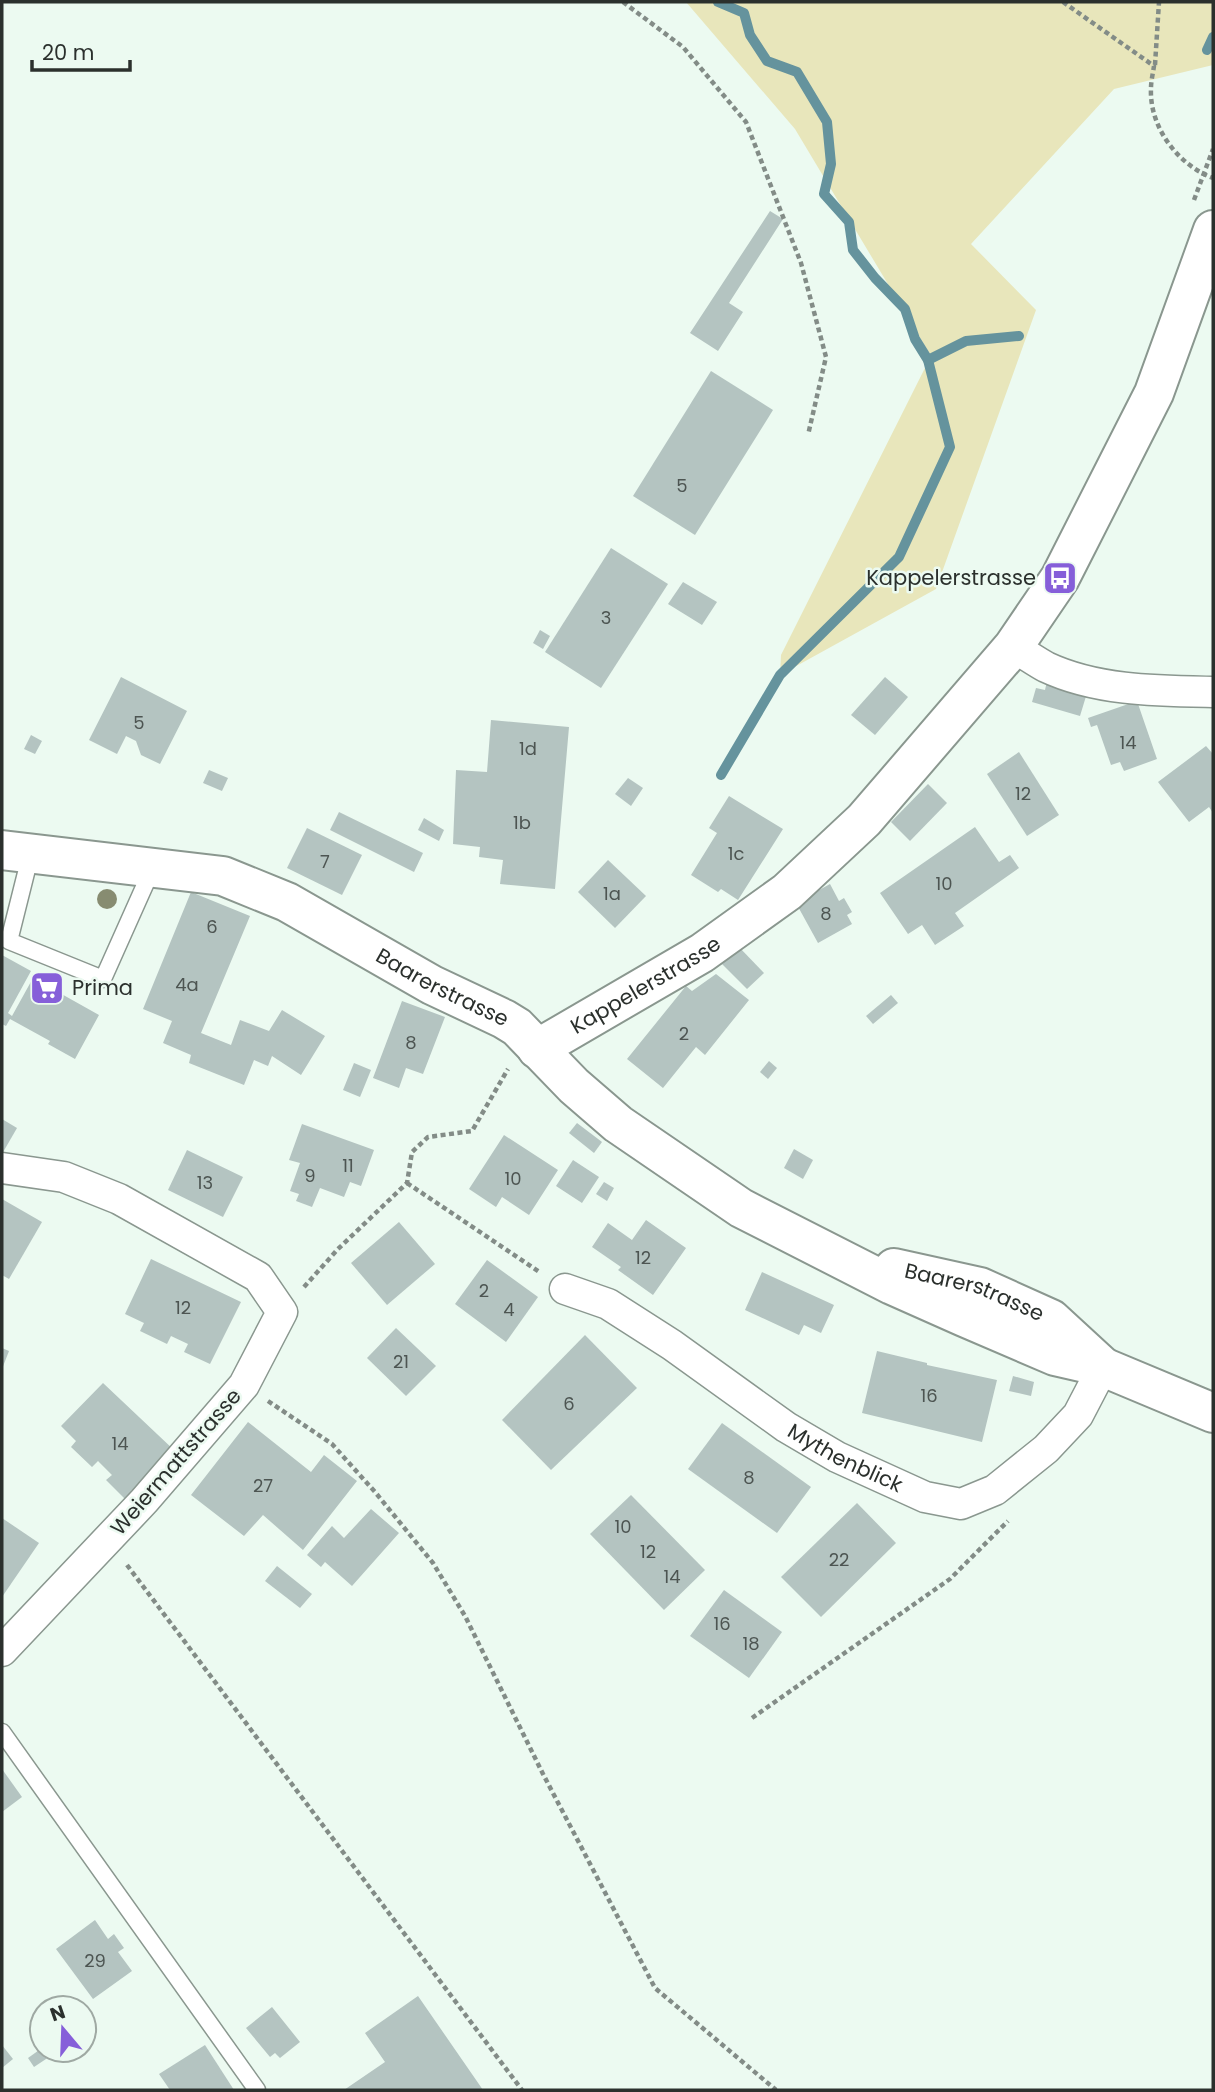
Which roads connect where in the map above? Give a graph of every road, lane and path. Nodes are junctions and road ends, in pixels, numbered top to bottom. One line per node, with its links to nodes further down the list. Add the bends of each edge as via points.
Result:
1 (623, 2): 9 (path, via 683,47 746,122 801,263 826,357)
2 (1063, 2): 4 (path)
3 (1159, 2): 4 (path)
4 (1154, 66): 6 (path, via 1155,119 1168,143)
5 (1213, 149): 6 (path)
6 (1205, 175): 7 (path); 8 (path)
7 (1213, 178)
8 (1204, 215): 10 (street, Kappelerstrasse, via 1154,393 1060,578)
9 (808, 435)
10 (1013, 647): 11 (street, via 1047,667 1087,681 1144,690); 14 (street, Kappelerstrasse, via 864,820 787,892 702,953)
11 (1213, 692)
12 (17, 851): 13 (street, Baarerstrasse); 13 (lane, via 9,941 103,979)
13 (153, 867): 14 (street, Baarerstrasse, via 223,876 287,902 432,985 504,1019)
14 (537, 1049): 16 (path, via 513,1062 472,1131 428,1137 412,1152); 19 (street, Baarerstrasse, via 618,1124 741,1208 828,1251 980,1287 1051,1319)
15 (2, 1168): 18 (street, via 64,1177 119,1199 258,1277)
16 (407, 1183): 17 (path); 18 (path, via 338,1248)
17 (565, 1289): 19 (street, Mythenblick, via 608,1304 837,1457 925,1497 961,1504 995,1490 1046,1449 1078,1415)
18 (282, 1312): 20 (street, Weiermattstrasse)
19 (1103, 1367): 21 (street, Baarerstrasse)
20 (244, 1385): 23 (street, Weiermattstrasse); 29 (path, via 332,1444 433,1563 465,1616 655,1988)
21 (1213, 1413)
22 (1009, 1520): 25 (path, via 950,1579)
23 (108, 1539): 24 (street, Weiermattstrasse); 28 (path)
24 (2, 1651)
25 (752, 1718)
26 (2, 1732): 27 (lane)
27 (257, 2090)
28 (522, 2090)
29 (776, 2090)

